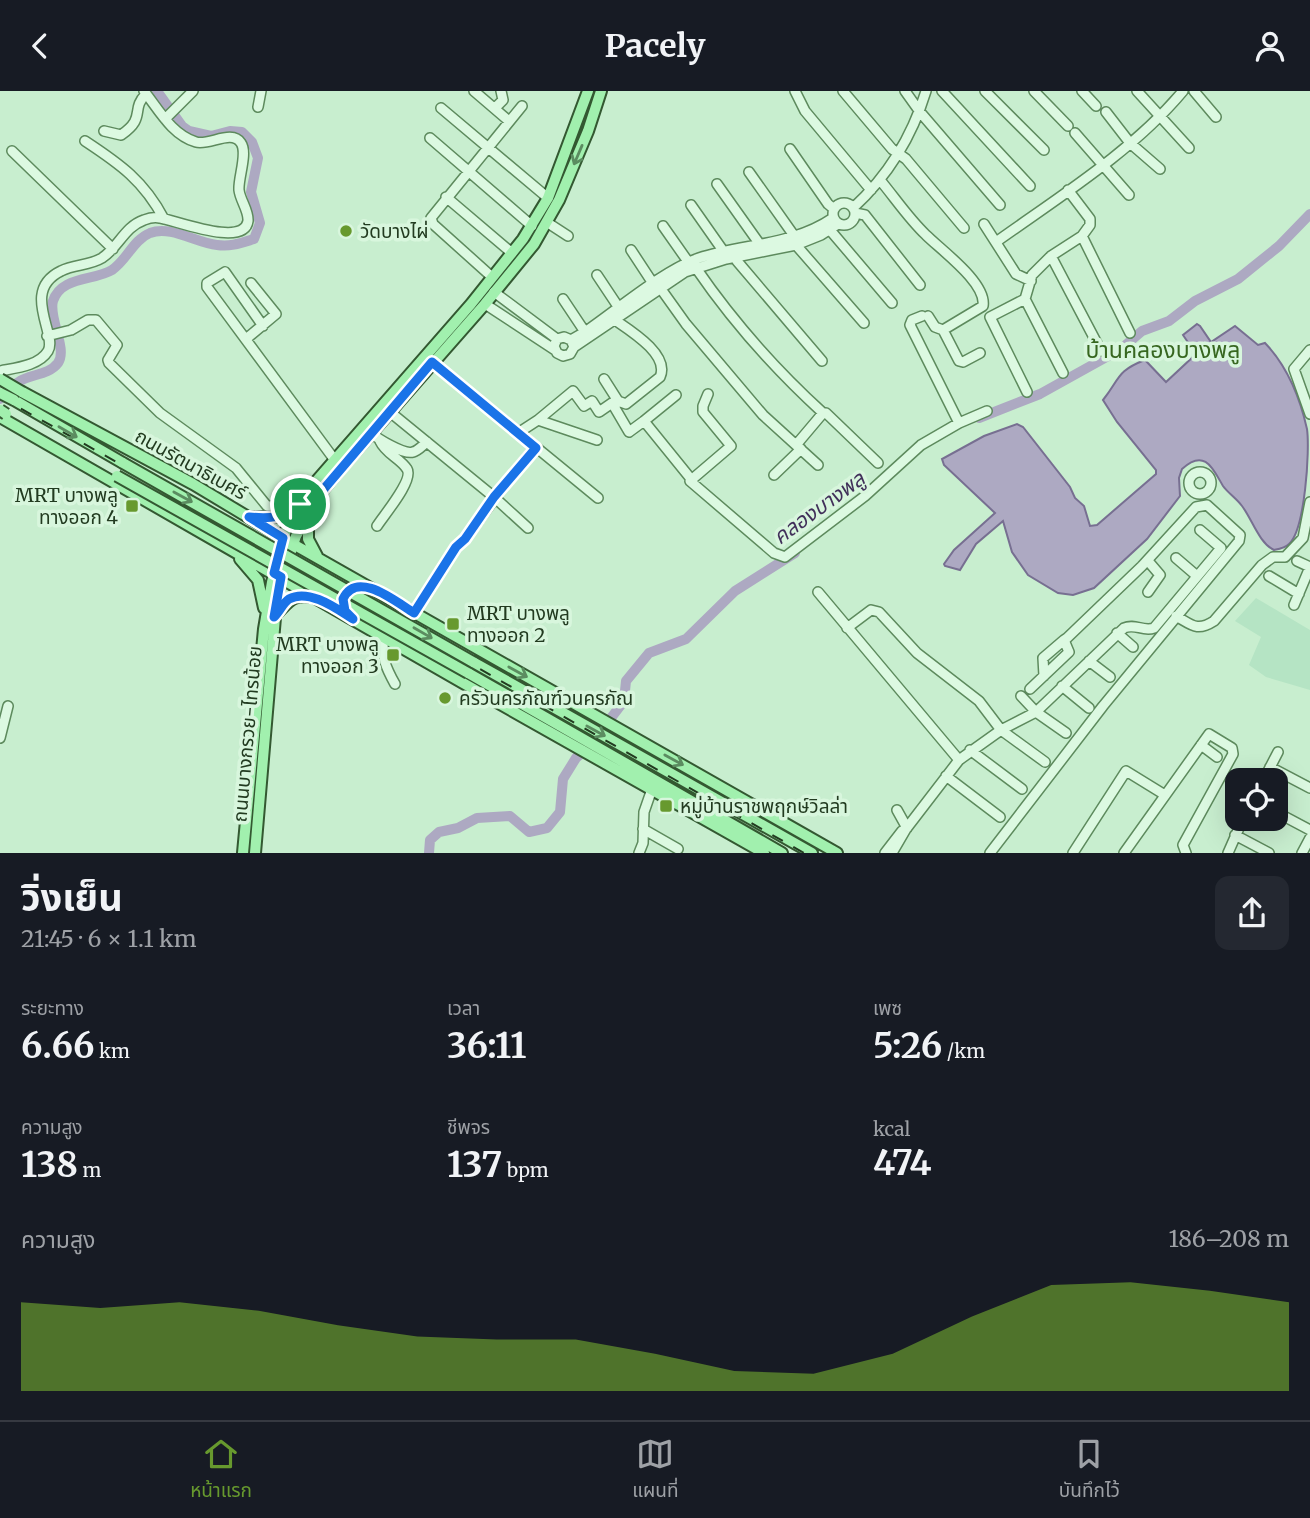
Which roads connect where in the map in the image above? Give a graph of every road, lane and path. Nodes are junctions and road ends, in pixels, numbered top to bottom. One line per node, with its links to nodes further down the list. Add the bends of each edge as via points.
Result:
1 (193, 91): 26 (street)
2 (261, 91): 21 (street)
3 (474, 91): 23 (street)
4 (501, 91): 23 (street, via 503,100)
5 (589, 91): 51 (main road, ถนนบางกรวย-ไทรน้อย)
6 (601, 91): 57 (main road, ถนนบางกรวย-ไทรน้อย, one-way to 57)
7 (795, 91): 47 (street, via 805,111)
8 (843, 91): 39 (street)
9 (905, 91): 24 (street)
10 (926, 91): 24 (street)
11 (942, 91): 46 (street)
12 (985, 91): 37 (street)
13 (1034, 91): 40 (street)
14 (1082, 91): 20 (street)
15 (1138, 91): 27 (street)
16 (1183, 91): 27 (street)
17 (1194, 91): 28 (street)
18 (146, 92): 26 (street); 30 (street, via 130,129 121,135)
19 (522, 106): 29 (street)
20 (1096, 106)
21 (258, 107)
22 (441, 108): 34 (street)
23 (495, 108): 29 (street)
24 (920, 112): 39 (street); 53 (street)
25 (1105, 112): 33 (street)
26 (166, 117): 55 (street, via 176,131 195,142 236,138 242,144 239,192 248,219 245,228 218,233)
27 (1161, 117): 33 (street); 35 (street)
28 (1216, 117)
29 (509, 121): 34 (street)
30 (104, 131)
31 (430, 138): 42 (street)
32 (85, 141): 55 (street, via 131,173)
33 (1130, 143): 40 (street); 41 (street)
34 (488, 147): 42 (street); 51 (street)
35 (1188, 148)
36 (790, 149): 56 (street)
37 (1044, 150)
38 (12, 151): 67 (street)
39 (898, 154): 44 (street); 61 (street)
40 (1102, 164): 48 (street); 49 (street)
41 (1160, 169)
42 (468, 171): 50 (street); 59 (street)
43 (750, 171): 64 (street)
44 (880, 180): 47 (street); 91 (street, via 926,235 957,260 984,299 983,306)
45 (717, 184): 66 (street)
46 (1030, 186)
47 (871, 190): 54 (street)
48 (1068, 190): 63 (street, via 1090,219); 65 (street)
49 (1129, 195)
50 (446, 197): 70 (street); 75 (street, via 431,221)
51 (548, 198): 59 (main road, ถนนบางกรวย-ไทรน้อย)
52 (691, 205): 69 (street)
53 (1000, 205)
54 (854, 210): 56 (street, via 845,203); 56 (street, via 851,223 842,225); 78 (street, via 865,215)
55 (164, 219): 67 (street, via 157,217 131,227)
56 (834, 220): 64 (street); 83 (street)
57 (548, 223): 62 (street); 80 (main road, ถนนบางกรวย-ไทรน้อย)
58 (984, 224): 65 (street)
59 (532, 226): 70 (main road, ถนนบางกรวย-ไทรน้อย)
60 (663, 226): 73 (street)
61 (964, 228)
62 (568, 236)
63 (1082, 236): 72 (street); 93 (street)
64 (796, 241): 66 (street); 71 (street); 89 (street)
65 (996, 242): 76 (street, via 1016,274)
66 (761, 246): 71 (street)
67 (113, 249): 94 (street, via 92,263 62,270 45,284 42,314)
68 (631, 250): 79 (street)
69 (724, 252): 71 (street); 73 (street)
70 (512, 253): 75 (main road, ถนนบางกรวย-ไทรน้อย)
71 (735, 254): 73 (street); 102 (street)
72 (1051, 256): 76 (street); 100 (street)
73 (692, 265): 79 (street); 115 (street, via 795,388)
74 (597, 275): 85 (street)
75 (492, 277): 129 (main road, ถนนบางกรวย-ไทรน้อย)
76 (1031, 281): 82 (street)
77 (251, 283): 90 (street, via 276,314)
78 (920, 285)
79 (657, 287): 85 (street); 87 (street); 127 (street, via 763,415)
80 (495, 292): 84 (main road, ถนนบางกรวย-ไทรน้อย); 86 (street)
81 (563, 299): 92 (street)
82 (1025, 299): 105 (street); 108 (street, via 990,317)
83 (892, 303)
84 (485, 304): 88 (street); 103 (main road, ถนนบางกรวย-ไทรน้อย)
85 (619, 308): 92 (street)
86 (517, 309): 88 (street, via 516,317); 96 (street)
87 (615, 320): 97 (street); 107 (street, via 655,353 663,370 626,404 618,401)
88 (509, 321): 98 (street)
89 (864, 323)
90 (263, 326): 95 (street); 95 (street, via 225,272 207,283)
91 (943, 330): 101 (street, via 959,361); 120 (street, via 925,316 910,325)
92 (585, 332): 97 (street)
93 (1130, 333)
94 (54, 334): 104 (street, via 47,353 36,362); 138 (street, via 96,320 117,345 108,363 151,405 236,468 267,506)
95 (246, 339): 129 (street)
96 (557, 339): 97 (street, via 564,337); 98 (street)
97 (572, 344): 98 (street, via 570,354 563,356)
98 (555, 350)
99 (1310, 350): 116 (street, via 1294,369)
100 (1101, 351)
101 (980, 353)
102 (822, 361)
103 (432, 362): 114 (main road, ถนนบางกรวย-ไทรน้อย); 122 (street)
104 (0, 372)
105 (1063, 373)
106 (0, 379): 112 (main road, ถนนรัตนาธิเบศร์, bridge)
107 (604, 379)
108 (1027, 392)
109 (0, 393): 112 (main road, ถนนรัตนาธิเบศร์, bridge)
110 (708, 394): 133 (street, via 703,412 731,446)
111 (676, 395): 119 (street)
112 (18, 396): 123 (main road, ถนนรัตนาธิเบศร์); 213 (main road, ถนนรัตนาธิเบศร์, one-way to 213, bridge, via 123,463)
113 (987, 411): 120 (street)
114 (390, 412): 121 (main road, ถนนบางกรวย-ไทรน้อย); 126 (street)
115 (823, 413): 127 (street); 130 (street)
116 (1310, 414)
117 (2, 416): 123 (main road, via 20,385 105,431); 144 (main road); 212 (main road, bridge, via 117,476)
118 (538, 421): 119 (street, via 573,391 584,406 592,401 599,412 612,403 629,432); 122 (street); 124 (street)
119 (644, 421): 133 (street)
120 (959, 423): 133 (street, via 920,445 865,496 785,557 765,546 691,484)
121 (371, 433): 125 (street); 140 (main road, ถนนบางกรวย-ไทรน้อย, via 323,490)
122 (518, 433): 128 (street)
123 (108, 437): 137 (main road, ถนนรัตนาธิเบศร์)
124 (597, 440)
125 (380, 441): 126 (street, via 412,453); 141 (street, via 409,476)
126 (427, 442): 134 (street)
127 (798, 447): 131 (street); 132 (street)
128 (536, 448): 134 (street); 135 (street)
129 (334, 459): 138 (main road, ถนนบางกรวย-ไทรน้อย)
130 (877, 463)
131 (817, 465)
132 (774, 475)
133 (691, 479)
134 (495, 497): 142 (street); 161 (street)
135 (598, 498)
136 (1310, 502): 162 (street, via 1303,538 1285,557 1273,557 1262,565 1214,621 1196,627)
137 (226, 503): 139 (main road, ถนนรัตนาธิเบศร์); 144 (main road, via 235,519 232,533 223,540)
138 (295, 510): 139 (main road, via 270,519); 140 (main road); 145 (main road, ถนนบางกรวย-ไทรน้อย)
139 (249, 517): 145 (main road, ถนนรัตนาธิเบศร์)
140 (306, 519): 145 (main road, ถนนบางกรวย-ไทรน้อย); 148 (main road, via 308,540)
141 (377, 526)
142 (528, 528)
143 (1200, 530): 153 (street, via 1221,548)
144 (209, 538): 146 (main road)
145 (288, 541): 148 (main road, ถนนรัตนาธิเบศร์); 152 (main road, ถนนบางกรวย-ไทรน้อย)
146 (227, 547): 152 (main road); 166 (main road, via 258,580)
147 (1176, 558): 153 (street)
148 (320, 559): 155 (main road, ถนนรัตนาธิเบศร์)
149 (1148, 561): 157 (street, via 1160,575); 162 (street, via 1203,499 1240,538); 169 (street)
150 (1297, 561): 151 (street)
151 (1310, 567): 158 (street)
152 (278, 575): 160 (main road); 163 (main road, ถนนบางกรวย-ไทรน้อย); 166 (main road, ถนนบางกรวย-ไทรน้อย)
153 (1197, 576): 167 (street, via 1154,628 1129,626)
154 (1269, 576): 158 (street)
155 (373, 590): 161 (main road, ถนนรัตนาธิเบศร์); 164 (main road, via 359,585 345,594 342,606)
156 (818, 592): 165 (street)
157 (1148, 592)
158 (1299, 594): 159 (street)
159 (1294, 605)
160 (333, 607): 163 (main road, via 301,596 286,602); 164 (main road)
161 (414, 613): 199 (main road, ถนนรัตนาธิเบศร์, one-way to 199)
162 (1176, 616): 218 (street)
163 (274, 617): 210 (main road, ถนนบางกรวย-ไทรน้อย)
164 (353, 619): 168 (main road)
165 (848, 628): 181 (street, via 871,610 879,612 917,653 979,701); 188 (street)
166 (264, 629): 209 (main road, ถนนบางกรวย-ไทรน้อย)
167 (1117, 633): 170 (street); 171 (street)
168 (384, 638): 174 (street, via 386,668); 193 (main road)
169 (1065, 641): 172 (street, via 1043,658); 172 (street, via 1069,652)
170 (1133, 646)
171 (1089, 661): 173 (street); 175 (street)
172 (1044, 676): 176 (street)
173 (1110, 677)
174 (395, 684)
175 (1062, 686): 179 (street); 180 (street)
176 (1030, 689)
177 (1021, 695): 180 (street)
178 (8, 706): 183 (street)
179 (1088, 708)
180 (1036, 712): 181 (street); 182 (street)
181 (1001, 730): 185 (street); 189 (street)
182 (1066, 733)
183 (0, 738)
184 (1201, 745): 187 (street); 195 (street); 221 (street, via 1209,734 1234,751 1183,845)
185 (970, 750): 188 (street); 194 (street)
186 (1278, 751): 190 (street)
187 (1217, 757)
188 (959, 760): 191 (street)
189 (1045, 761)
190 (1270, 767): 192 (street)
191 (946, 776): 197 (street); 201 (street)
192 (1310, 787)
193 (652, 789): 200 (street); 208 (main road)
194 (1022, 789)
195 (1165, 795): 219 (street, via 1126,771); 220 (street)
196 (897, 810): 201 (street)
197 (1000, 817)
198 (1288, 818): 202 (street)
199 (784, 822): 214 (main road); 215 (main road, ถนนรัตนาธิเบศร์)
200 (643, 829): 206 (street); 211 (street)
201 (907, 829): 216 (street); 217 (street)
202 (1310, 830)
203 (1237, 831): 204 (street)
204 (1235, 835): 222 (street); 223 (street)
205 (1310, 838): 207 (street)
206 (678, 849)
207 (1306, 850)
208 (762, 852)
209 (243, 853)
210 (255, 853)
211 (639, 853)
212 (782, 853)
213 (812, 853)
214 (829, 853)
215 (837, 853)
216 (885, 853)
217 (892, 853)
218 (990, 853)
219 (1073, 853)
220 (1124, 853)
221 (1186, 853)
222 (1228, 853)
223 (1269, 853)

